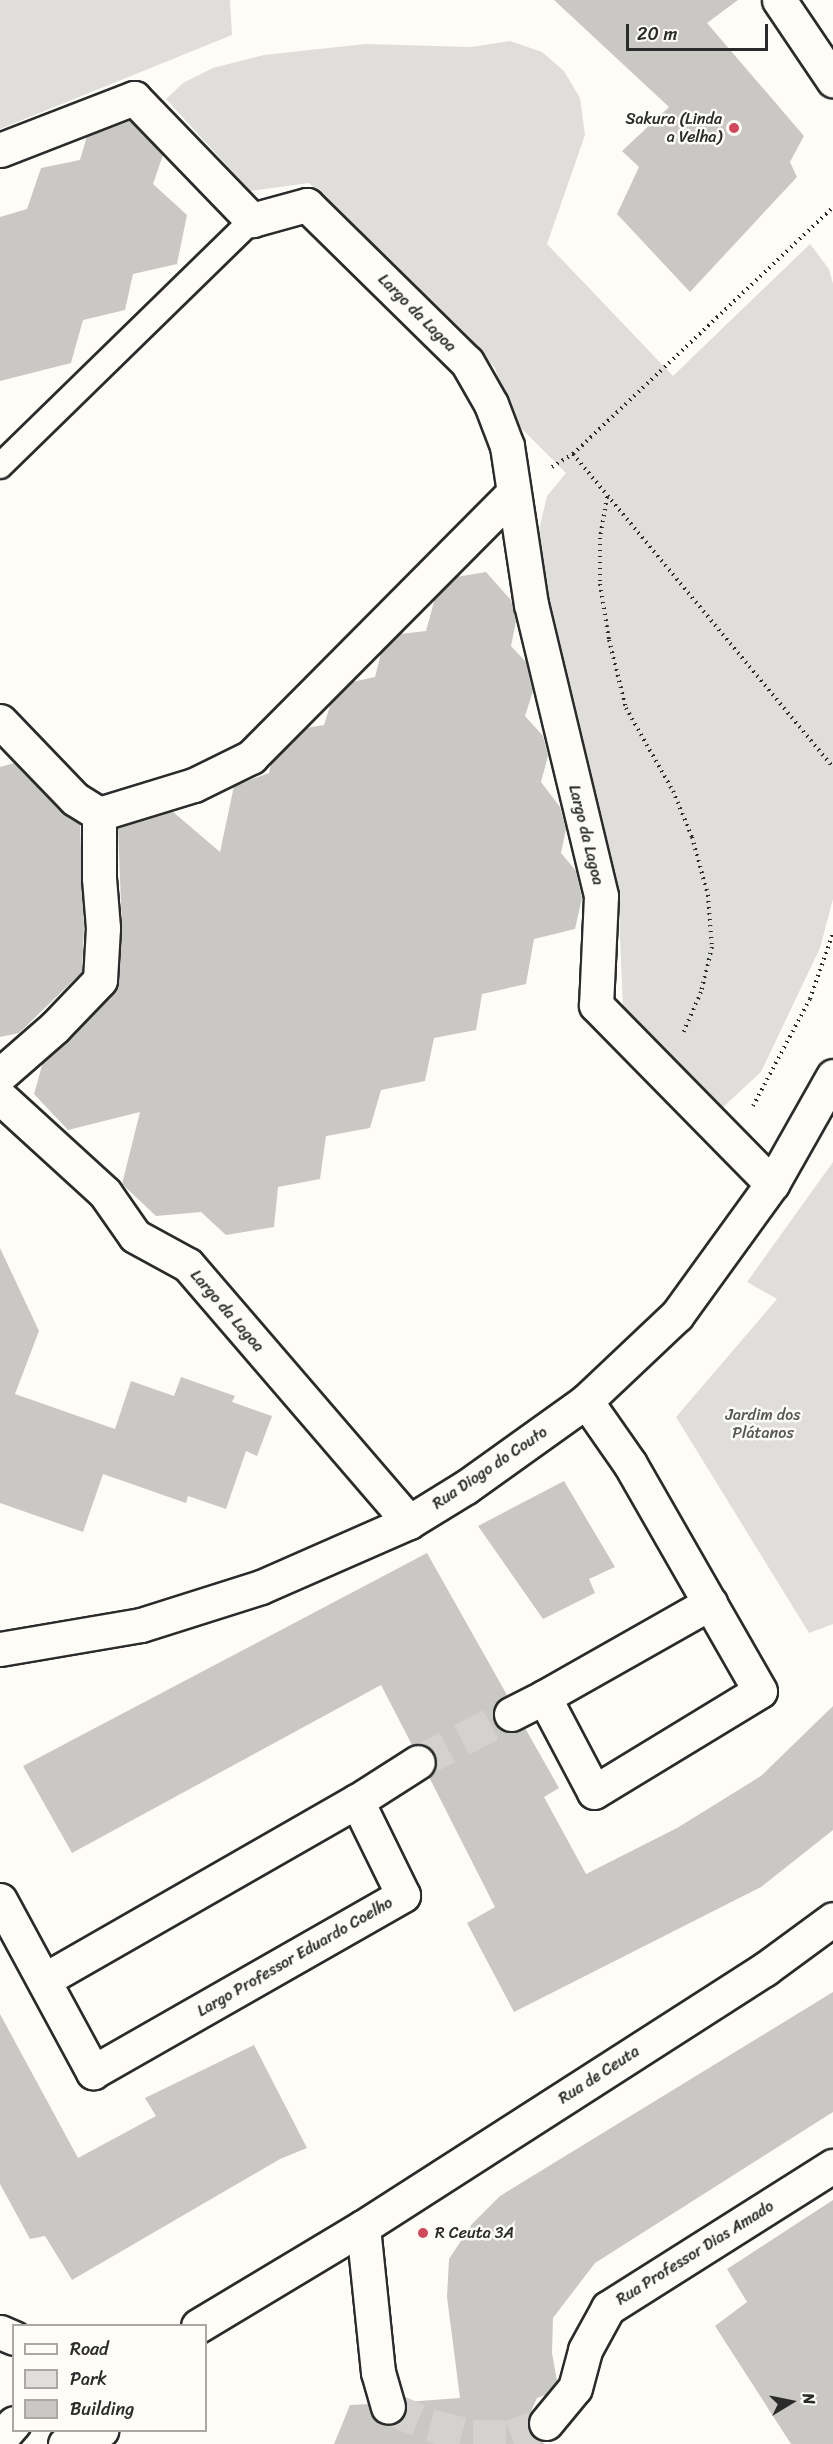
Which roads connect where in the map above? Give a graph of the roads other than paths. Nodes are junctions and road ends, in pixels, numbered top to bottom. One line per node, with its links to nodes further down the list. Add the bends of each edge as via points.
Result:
1 (779, 0): 2 (street)
2 (833, 80)
3 (0, 150): 4 (street, via 134,98)
4 (252, 220): 5 (lane, Largo da Lagoa); 6 (street, Largo da Lagoa, via 308,205 467,362 491,404 507,446)
5 (0, 466)
6 (513, 493): 8 (street, via 251,757 194,785); 12 (street, Largo da Lagoa, via 531,604 601,896 596,1005)
7 (0, 721): 8 (street, via 75,799)
8 (99, 814): 9 (street, via 103,928 100,980 55,1027)
9 (0, 1075)
10 (833, 1076): 12 (street, Rua Diogo do Couto)
11 (0, 1096): 14 (street, Largo da Lagoa, via 105,1193 135,1236 188,1265)
12 (772, 1184): 13 (street, Rua Diogo do Couto, via 676,1315)
13 (586, 1401): 14 (street, Rua Diogo do Couto); 15 (street, via 630,1464)
14 (410, 1522): 16 (street, Rua Diogo do Couto, via 261,1587 141,1624)
15 (710, 1603): 17 (street); 17 (street, via 760,1691 594,1792)
16 (0, 1649)
17 (544, 1697): 18 (street)
18 (511, 1714)
19 (418, 1762): 20 (street)
20 (357, 1801): 23 (street); 23 (street, Largo Professor Eduardo Coelho, via 403,1894 93,2073)
21 (0, 1900): 23 (street, Largo Professor Eduardo Coelho)
22 (833, 1920): 25 (street, Rua de Ceuta)
23 (44, 1980)
24 (833, 2166): 28 (street, Rua Professor Dias Amado, via 608,2308 585,2350 575,2388)
25 (363, 2227): 26 (street, Rua de Ceuta); 27 (street, via 378,2372)
26 (200, 2324)
27 (388, 2407)
28 (546, 2423)
29 (12, 2425): 31 (street)
30 (96, 2432): 33 (street)
31 (0, 2440): 32 (street)
32 (17, 2444)
33 (65, 2444)

